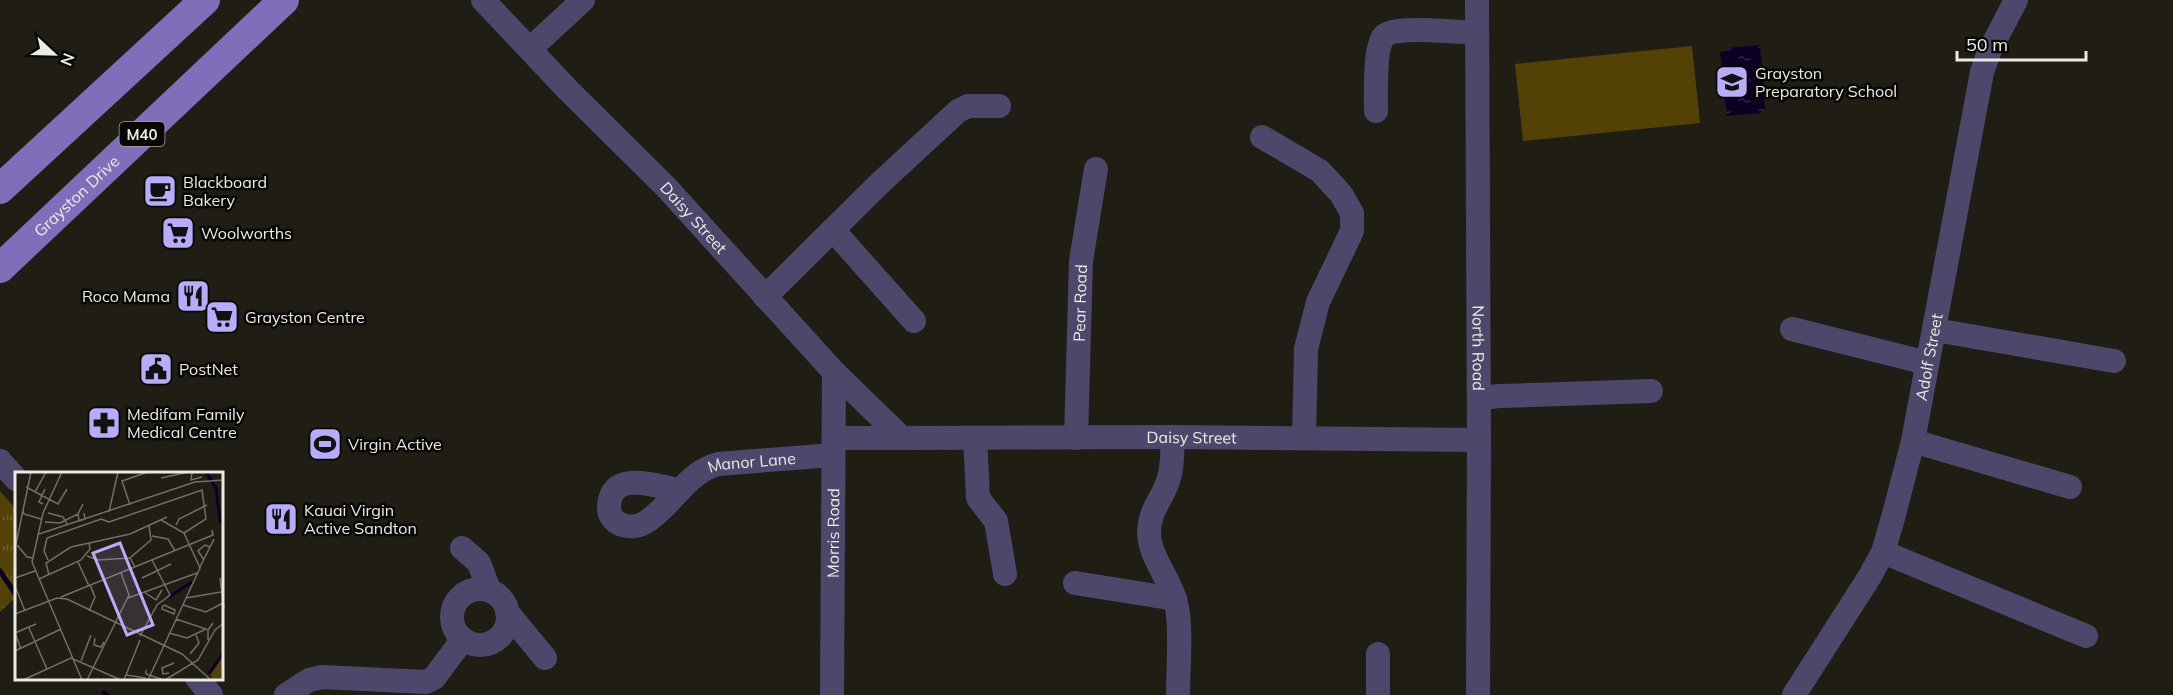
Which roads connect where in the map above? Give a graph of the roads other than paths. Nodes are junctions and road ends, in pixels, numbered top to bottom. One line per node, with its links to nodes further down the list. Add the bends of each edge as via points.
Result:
1 (206, 0): 13 (main road)
2 (284, 0): 15 (main road, Grayston Drive / M40)
3 (483, 0): 8 (street, Daisy Street)
4 (583, 0): 8 (street)
5 (1477, 0): 7 (street, North Road)
6 (2016, 0): 19 (street, Adolf Street, via 1989,51 1980,83)
7 (1477, 33): 10 (street, via 1404,31 1383,37); 24 (street, North Road)
8 (530, 49): 16 (street, Daisy Street, via 666,187)
9 (999, 106): 14 (street, via 968,106 958,111)
10 (1376, 111)
11 (1262, 137): 29 (street, via 1320,171 1352,213 1352,231 1318,302 1306,350)
12 (1096, 169): 28 (street, Pear Road, via 1081,261)
13 (0, 189)
14 (833, 230): 16 (street); 17 (street)
15 (0, 268)
16 (765, 297): 22 (street, Daisy Street)
17 (914, 321)
18 (1792, 329): 21 (street)
19 (1935, 330): 20 (street); 21 (street, Adolf Street)
20 (2114, 361)
21 (1927, 363): 31 (street, Adolf Street)
22 (834, 372): 26 (street, Daisy Street); 32 (street, Morris Road)
23 (1651, 392): 24 (street)
24 (1479, 399): 30 (street, North Road)
25 (1173, 437): 28 (street, Daisy Street); 29 (street, Daisy Street); 42 (street, via 1170,477 1156,503 1149,530 1155,557)
26 (902, 438): 27 (street, Daisy Street); 32 (street, Daisy Street)
27 (975, 438): 28 (street, Daisy Street); 39 (street, via 978,498 996,521)
28 (1076, 438)
29 (1304, 438): 30 (street, Daisy Street)
30 (1479, 440): 54 (street, North Road)
31 (1913, 441): 35 (street); 38 (street, Adolf Street)
32 (834, 446): 36 (street, Manor Lane, via 717,464 703,469); 51 (street, Morris Road)
33 (0, 461): 34 (street)
34 (15, 477)
35 (2070, 487)
36 (678, 490)
37 (462, 548): 41 (street, via 479,563)
38 (1882, 552): 44 (street); 55 (street, Adolf Street)
39 (1005, 574)
40 (1075, 584): 42 (street)
41 (489, 590): 43 (street, via 504,602); 45 (street, via 473,590 455,604 452,620)
42 (1175, 598): 52 (street)
43 (507, 612): 45 (street, via 507,624 493,641 483,645); 47 (street)
44 (2086, 636)
45 (463, 639): 50 (street, via 434,678 426,682 322,677 309,680)
46 (1378, 654): 53 (street)
47 (545, 658)
48 (199, 680): 49 (street)
49 (211, 695)
50 (286, 695)
51 (832, 695)
52 (1178, 695)
53 (1378, 695)
54 (1478, 695)
55 (1794, 695)

